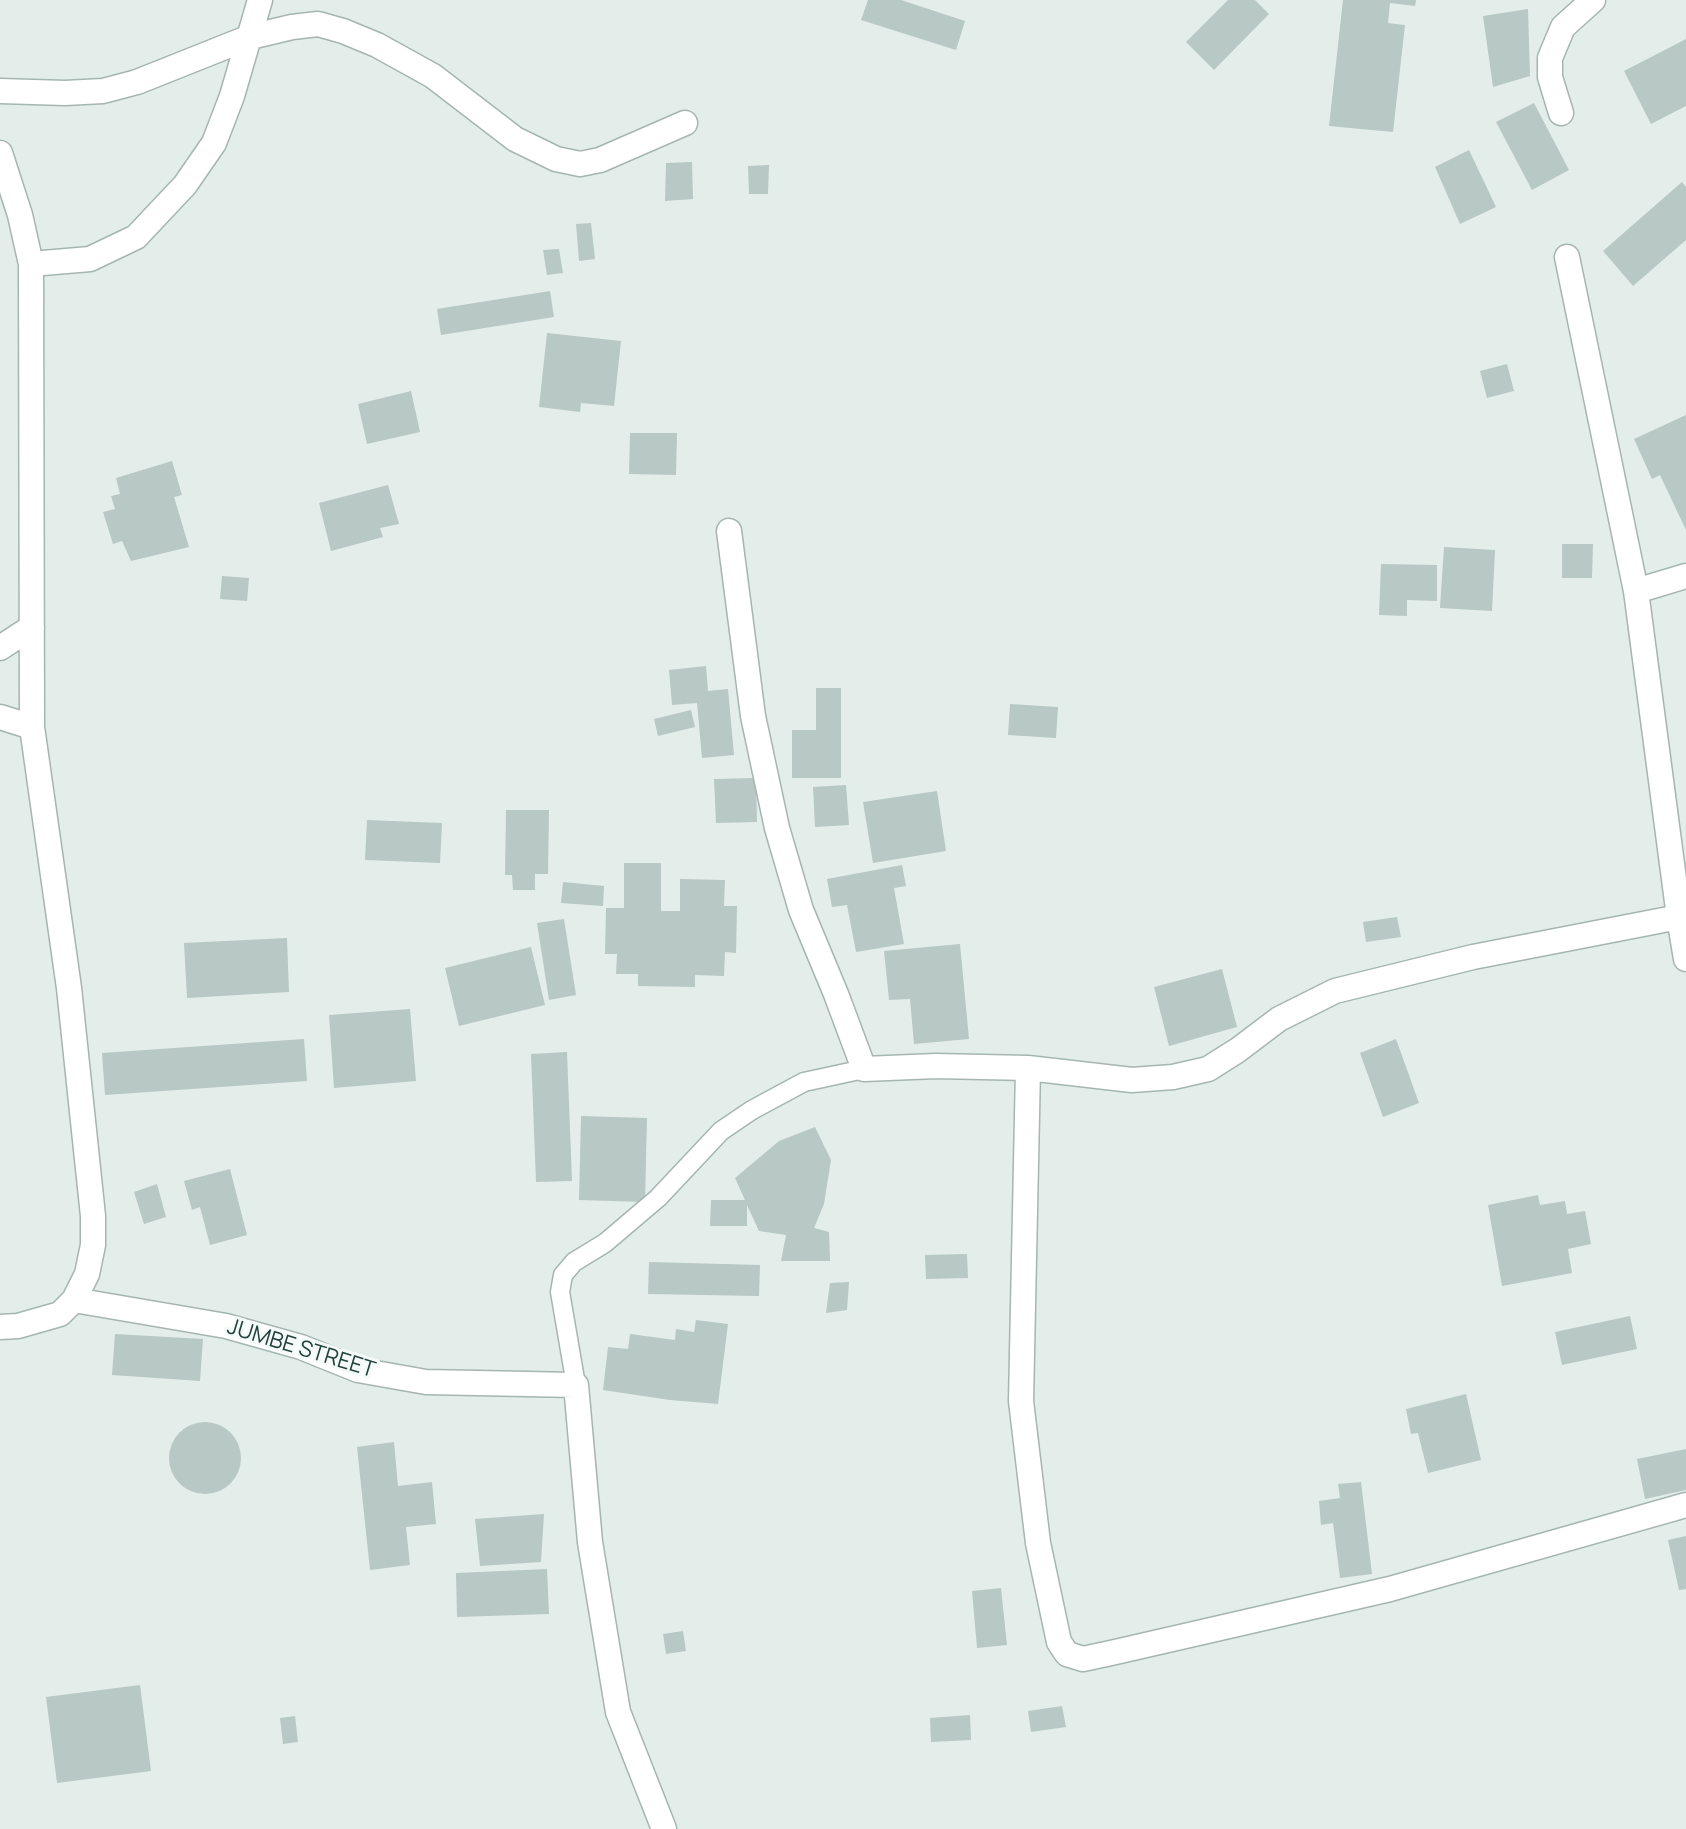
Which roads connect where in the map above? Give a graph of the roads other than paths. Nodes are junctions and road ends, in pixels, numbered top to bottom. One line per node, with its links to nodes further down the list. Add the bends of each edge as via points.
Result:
1 (260, 0): 3 (street)
2 (1593, 0): 5 (street, via 1563,27 1550,58)
3 (250, 37): 4 (street, via 103,91); 6 (street, via 318,24 343,31 433,76 515,139 580,164); 9 (street, via 214,143 185,185 136,237 90,259)
4 (0, 91)
5 (1561, 113)
6 (685, 123)
7 (0, 153): 9 (street)
8 (1567, 257): 12 (street)
9 (31, 264): 13 (street)
10 (729, 531): 20 (street, via 753,716 777,828 801,910)
11 (1686, 576): 12 (street)
12 (1636, 591): 17 (street)
13 (32, 627): 14 (street); 16 (street)
14 (0, 648)
15 (0, 717): 16 (street)
16 (32, 727): 21 (street, via 69,988 93,1216 87,1274)
17 (1679, 917): 18 (street); 19 (street, via 1473,957 1335,991 1279,1019 1208,1069 1132,1080)
18 (1686, 959)
19 (1028, 1068): 20 (street); 24 (street, via 1021,1401 1038,1543 1059,1642 1067,1654 1083,1659 1390,1589)
20 (864, 1069): 23 (lane, via 804,1082 752,1110 721,1131 658,1198 574,1262 563,1275 560,1292)
21 (74, 1300): 22 (street, via 60,1314); 23 (street, JUMBE STREET, via 226,1326 358,1370 426,1382)
22 (0, 1327)
23 (576, 1385): 25 (street, via 590,1542 618,1712)
24 (1686, 1505)
25 (664, 1829)

